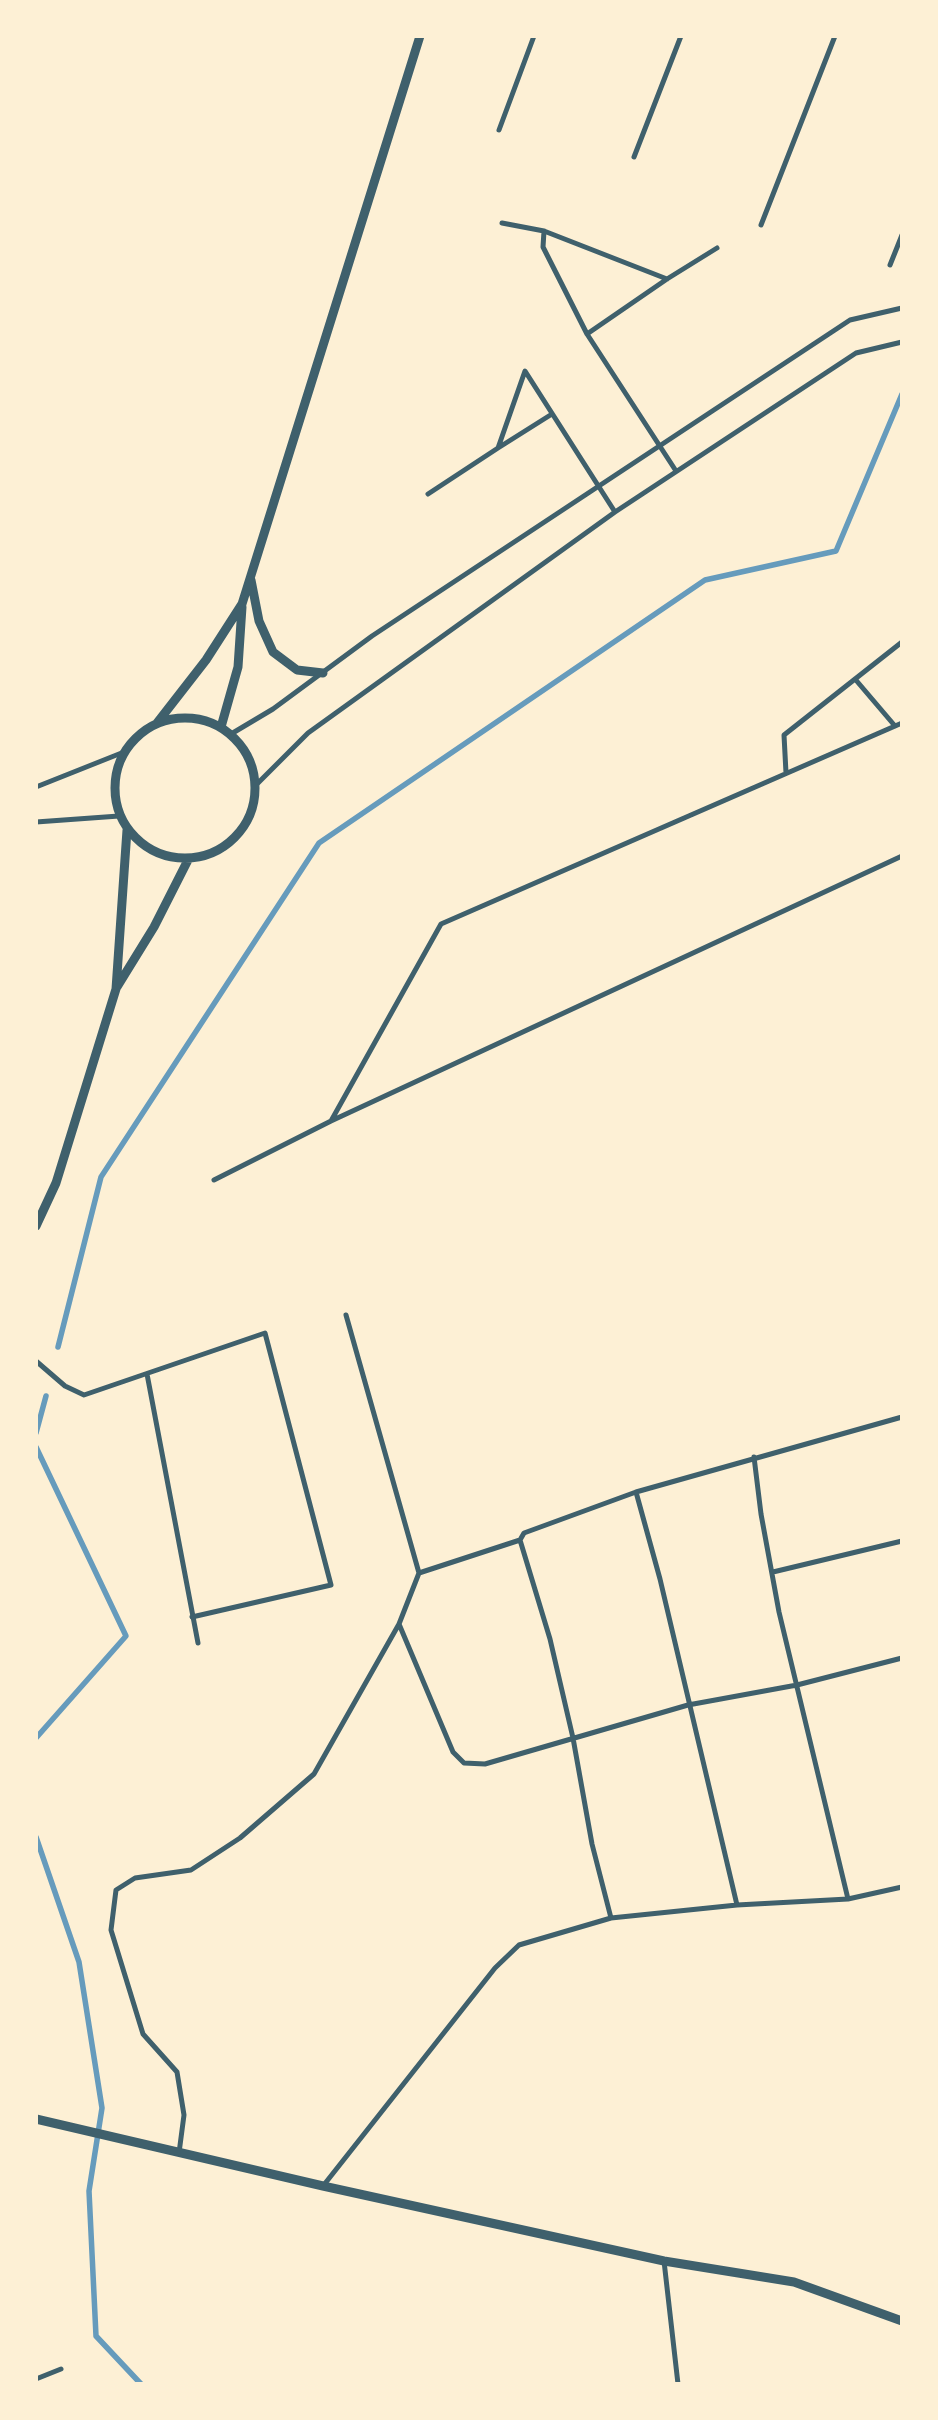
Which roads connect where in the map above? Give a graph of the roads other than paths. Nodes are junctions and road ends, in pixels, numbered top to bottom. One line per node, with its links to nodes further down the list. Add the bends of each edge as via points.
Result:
1 (420, 36): 24 (street)
2 (534, 36): 5 (street)
3 (681, 36): 6 (street)
4 (835, 36): 8 (street)
5 (499, 130)
6 (634, 157)
7 (502, 223): 9 (street)
8 (761, 225)
9 (544, 231): 13 (street); 15 (street, via 543,247)
10 (902, 234): 12 (street)
11 (717, 248): 13 (street)
12 (890, 265)
13 (667, 279): 15 (street)
14 (902, 308): 18 (street, via 850,320)
15 (587, 334): 18 (street)
16 (902, 342): 20 (street, via 856,353)
17 (552, 414): 19 (street); 19 (street, via 525,371); 21 (street)
18 (659, 447): 20 (street); 21 (street)
19 (498, 448): 22 (street)
20 (676, 471): 23 (street)
21 (598, 488): 23 (street); 27 (street, via 372,636)
22 (428, 494)
23 (616, 512): 36 (street, via 308,733)
24 (251, 579): 25 (street); 27 (street, via 259,621 273,652 297,670)
25 (242, 604): 29 (street, via 206,660); 32 (street, via 238,667)
26 (902, 642): 28 (street)
27 (322, 673): 33 (street, via 273,709)
28 (855, 679): 31 (street); 35 (street, via 784,735)
29 (157, 723): 32 (street, via 179,718 200,719); 34 (street, via 138,735)
30 (902, 723): 31 (street)
31 (895, 726): 35 (street)
32 (221, 727): 33 (street)
33 (231, 734): 36 (street, via 244,748)
34 (124, 752): 37 (street); 38 (street, via 116,773 114,794)
35 (786, 773): 44 (street, via 441,924)
36 (256, 785): 42 (street, via 253,806 230,842 210,854)
37 (36, 787)
38 (120, 816): 39 (street); 40 (street)
39 (36, 822)
40 (127, 830): 42 (street, via 148,848); 43 (street)
41 (902, 856): 44 (street)
42 (188, 860): 43 (street, via 154,928)
43 (116, 989): 46 (street, via 56,1183)
44 (331, 1121): 45 (street)
45 (214, 1180)
46 (36, 1226)
47 (346, 1315): 56 (street)
48 (36, 1361): 49 (street, via 64,1386 84,1395)
49 (147, 1374): 57 (street); 57 (street, via 265,1333 331,1585)
50 (902, 1417): 51 (street)
51 (754, 1457): 52 (street); 55 (street)
52 (636, 1492): 53 (street, via 524,1533); 62 (street, via 660,1579)
53 (520, 1540): 56 (street); 63 (street, via 550,1639)
54 (902, 1541): 55 (street)
55 (773, 1572): 61 (street)
56 (419, 1573): 58 (street)
57 (192, 1617): 59 (street)
58 (399, 1624): 63 (street, via 452,1752 464,1763 485,1764); 69 (street, via 314,1774 240,1838 191,1870 135,1878 116,1890 111,1930 144,2034 177,2072 184,2115)
59 (198, 1643)
60 (902, 1658): 61 (street)
61 (797, 1685): 62 (street); 65 (street)
62 (688, 1705): 63 (street); 66 (street)
63 (573, 1738): 67 (street, via 592,1844)
64 (902, 1886): 65 (street)
65 (848, 1899): 66 (street)
66 (737, 1905): 67 (street)
67 (612, 1918): 70 (street, via 520,1945 495,1968)
68 (36, 2119): 69 (street)
69 (179, 2153): 70 (street)
70 (323, 2186): 71 (street)
71 (664, 2261): 72 (street, via 794,2282); 75 (street)
72 (902, 2322)
73 (61, 2369): 74 (street)
74 (36, 2379)
75 (678, 2384)

